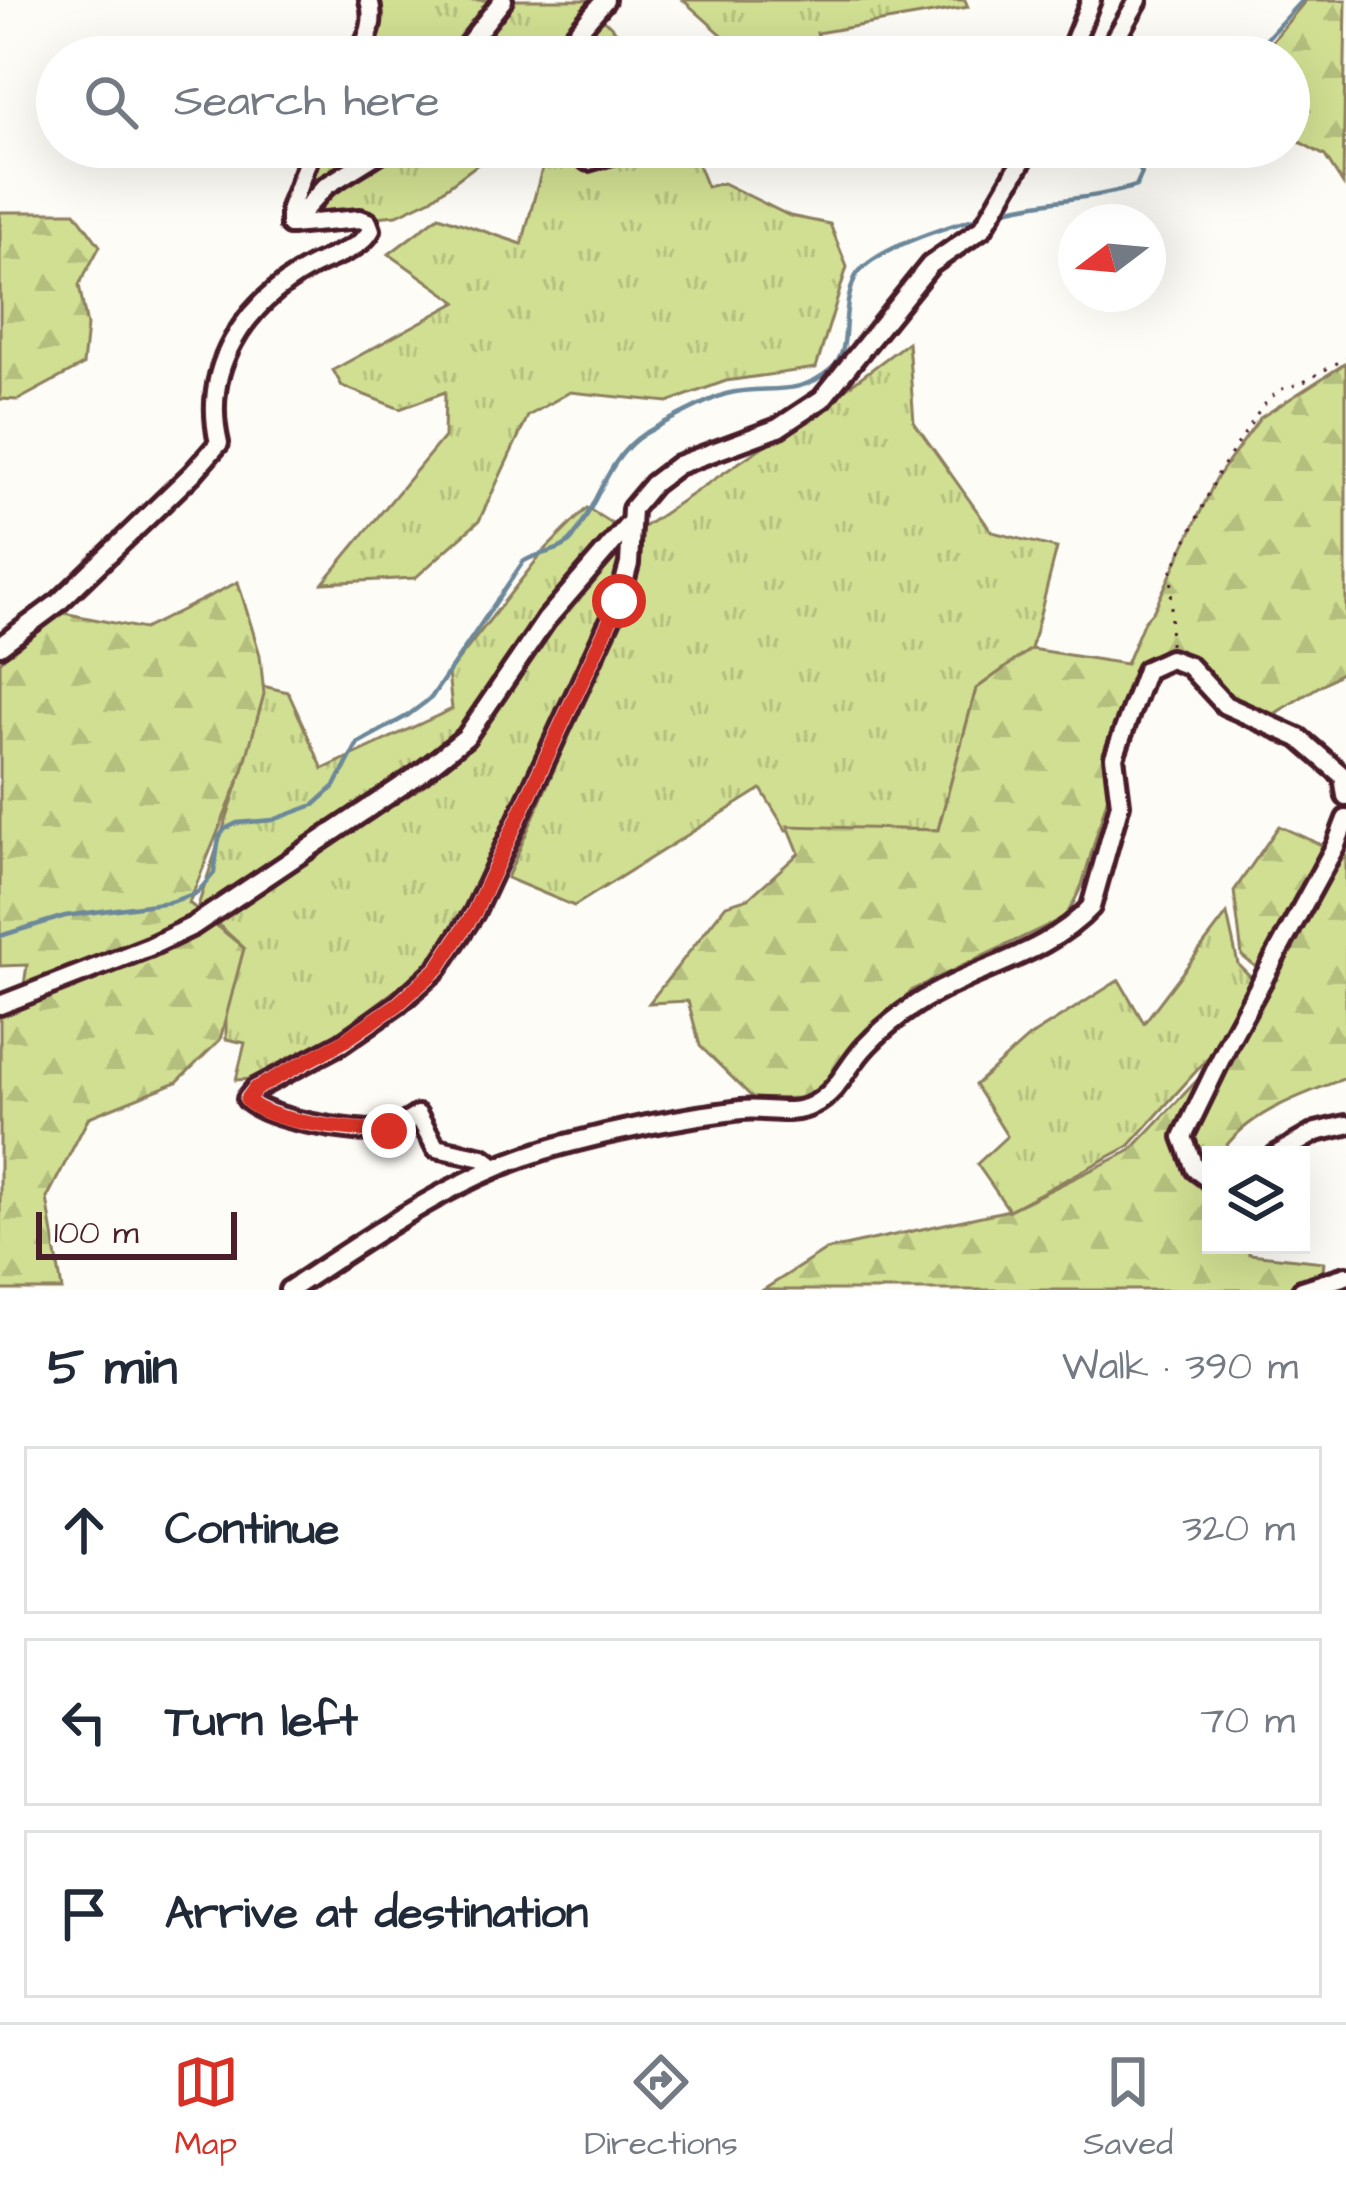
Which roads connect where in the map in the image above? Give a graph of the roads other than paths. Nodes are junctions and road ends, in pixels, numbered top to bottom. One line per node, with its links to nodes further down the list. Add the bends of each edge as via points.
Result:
1 (369, 0): 8 (street)
2 (483, 0): 7 (street)
3 (503, 0): 7 (street)
4 (605, 0): 10 (street)
5 (1091, 0): 11 (street)
6 (1138, 0): 12 (street)
7 (486, 20): 9 (street)
8 (369, 36)
9 (474, 36)
10 (574, 36)
11 (1074, 36)
12 (1117, 36)
13 (305, 168): 16 (street)
14 (355, 168): 16 (street)
15 (1018, 168): 17 (street, via 983,228 930,266 822,399 778,428 678,465 632,509)
16 (290, 225): 18 (street, via 360,219 371,230 248,314 218,374 212,416 219,443 58,602)
17 (629, 524): 21 (street, via 546,620 466,737 421,772 193,926); 24 (street, via 619,601 450,950 398,1004 247,1100 352,1130 389,1131 418,1115 436,1148)
18 (0, 646)
19 (1346, 796): 24 (street, via 1343,776 1299,738 1225,705 1189,666 1170,658 1146,670 1114,758 1120,804 1082,918 917,1003 866,1045 814,1105 654,1127)
20 (1346, 819): 25 (street, via 1184,1137)
21 (0, 1004)
22 (1346, 1125): 23 (street)
23 (1292, 1146)
24 (495, 1167): 27 (street, via 454,1184)
25 (1202, 1174)
26 (1346, 1276): 28 (street)
27 (289, 1290)
28 (1302, 1290)

